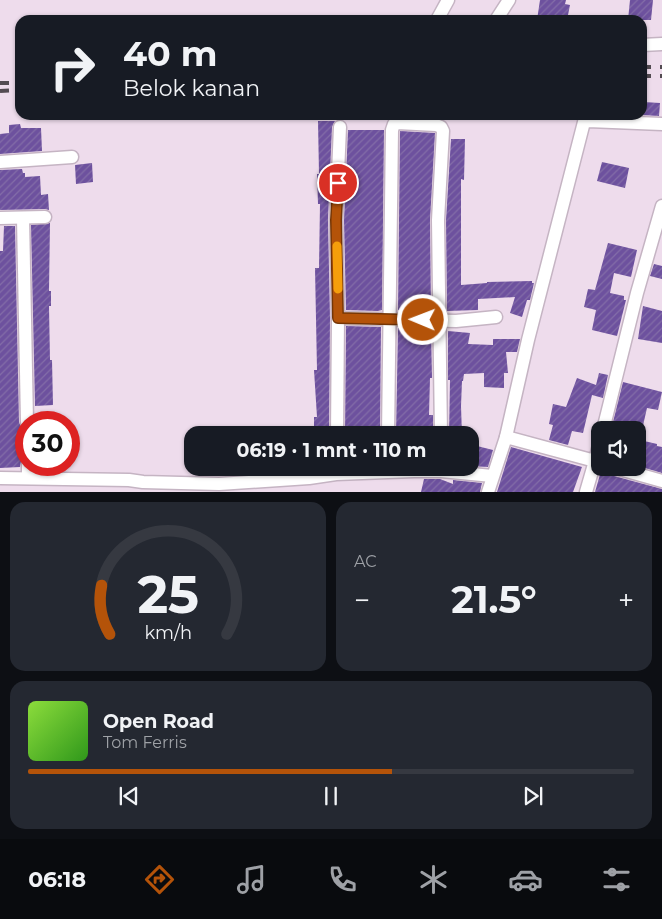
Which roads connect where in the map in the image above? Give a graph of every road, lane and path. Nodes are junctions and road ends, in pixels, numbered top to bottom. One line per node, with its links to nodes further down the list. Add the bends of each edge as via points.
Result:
1 (448, 0): 3 (street)
2 (509, 0): 4 (street)
3 (440, 15)
4 (499, 15)
5 (662, 44): 6 (street)
6 (647, 45)
7 (662, 124): 24 (street, via 584,122)
8 (340, 127): 16 (street, via 336,220)
9 (72, 157): 10 (street)
10 (0, 162)
11 (662, 206): 20 (street)
12 (45, 217): 14 (street)
13 (0, 218): 14 (street)
14 (23, 218): 19 (street)
15 (496, 317): 18 (street)
16 (338, 318): 17 (street); 21 (street)
17 (389, 319): 18 (street); 18 (street, via 392,130 397,123 436,124 443,131 438,220); 22 (street)
18 (440, 320): 23 (street)
19 (27, 411)
20 (605, 421)
21 (337, 426)
22 (388, 426)
23 (441, 426)
24 (506, 437): 25 (street); 28 (street)
25 (591, 460)
26 (479, 474): 28 (street)
27 (326, 476): 34 (street)
28 (492, 476): 36 (street)
29 (592, 476): 37 (street)
30 (644, 476): 33 (street)
31 (0, 478): 32 (street)
32 (28, 478): 35 (street, via 130,480)
33 (662, 481)
34 (308, 485): 35 (street)
35 (157, 487)
36 (488, 492)
37 (586, 492)

